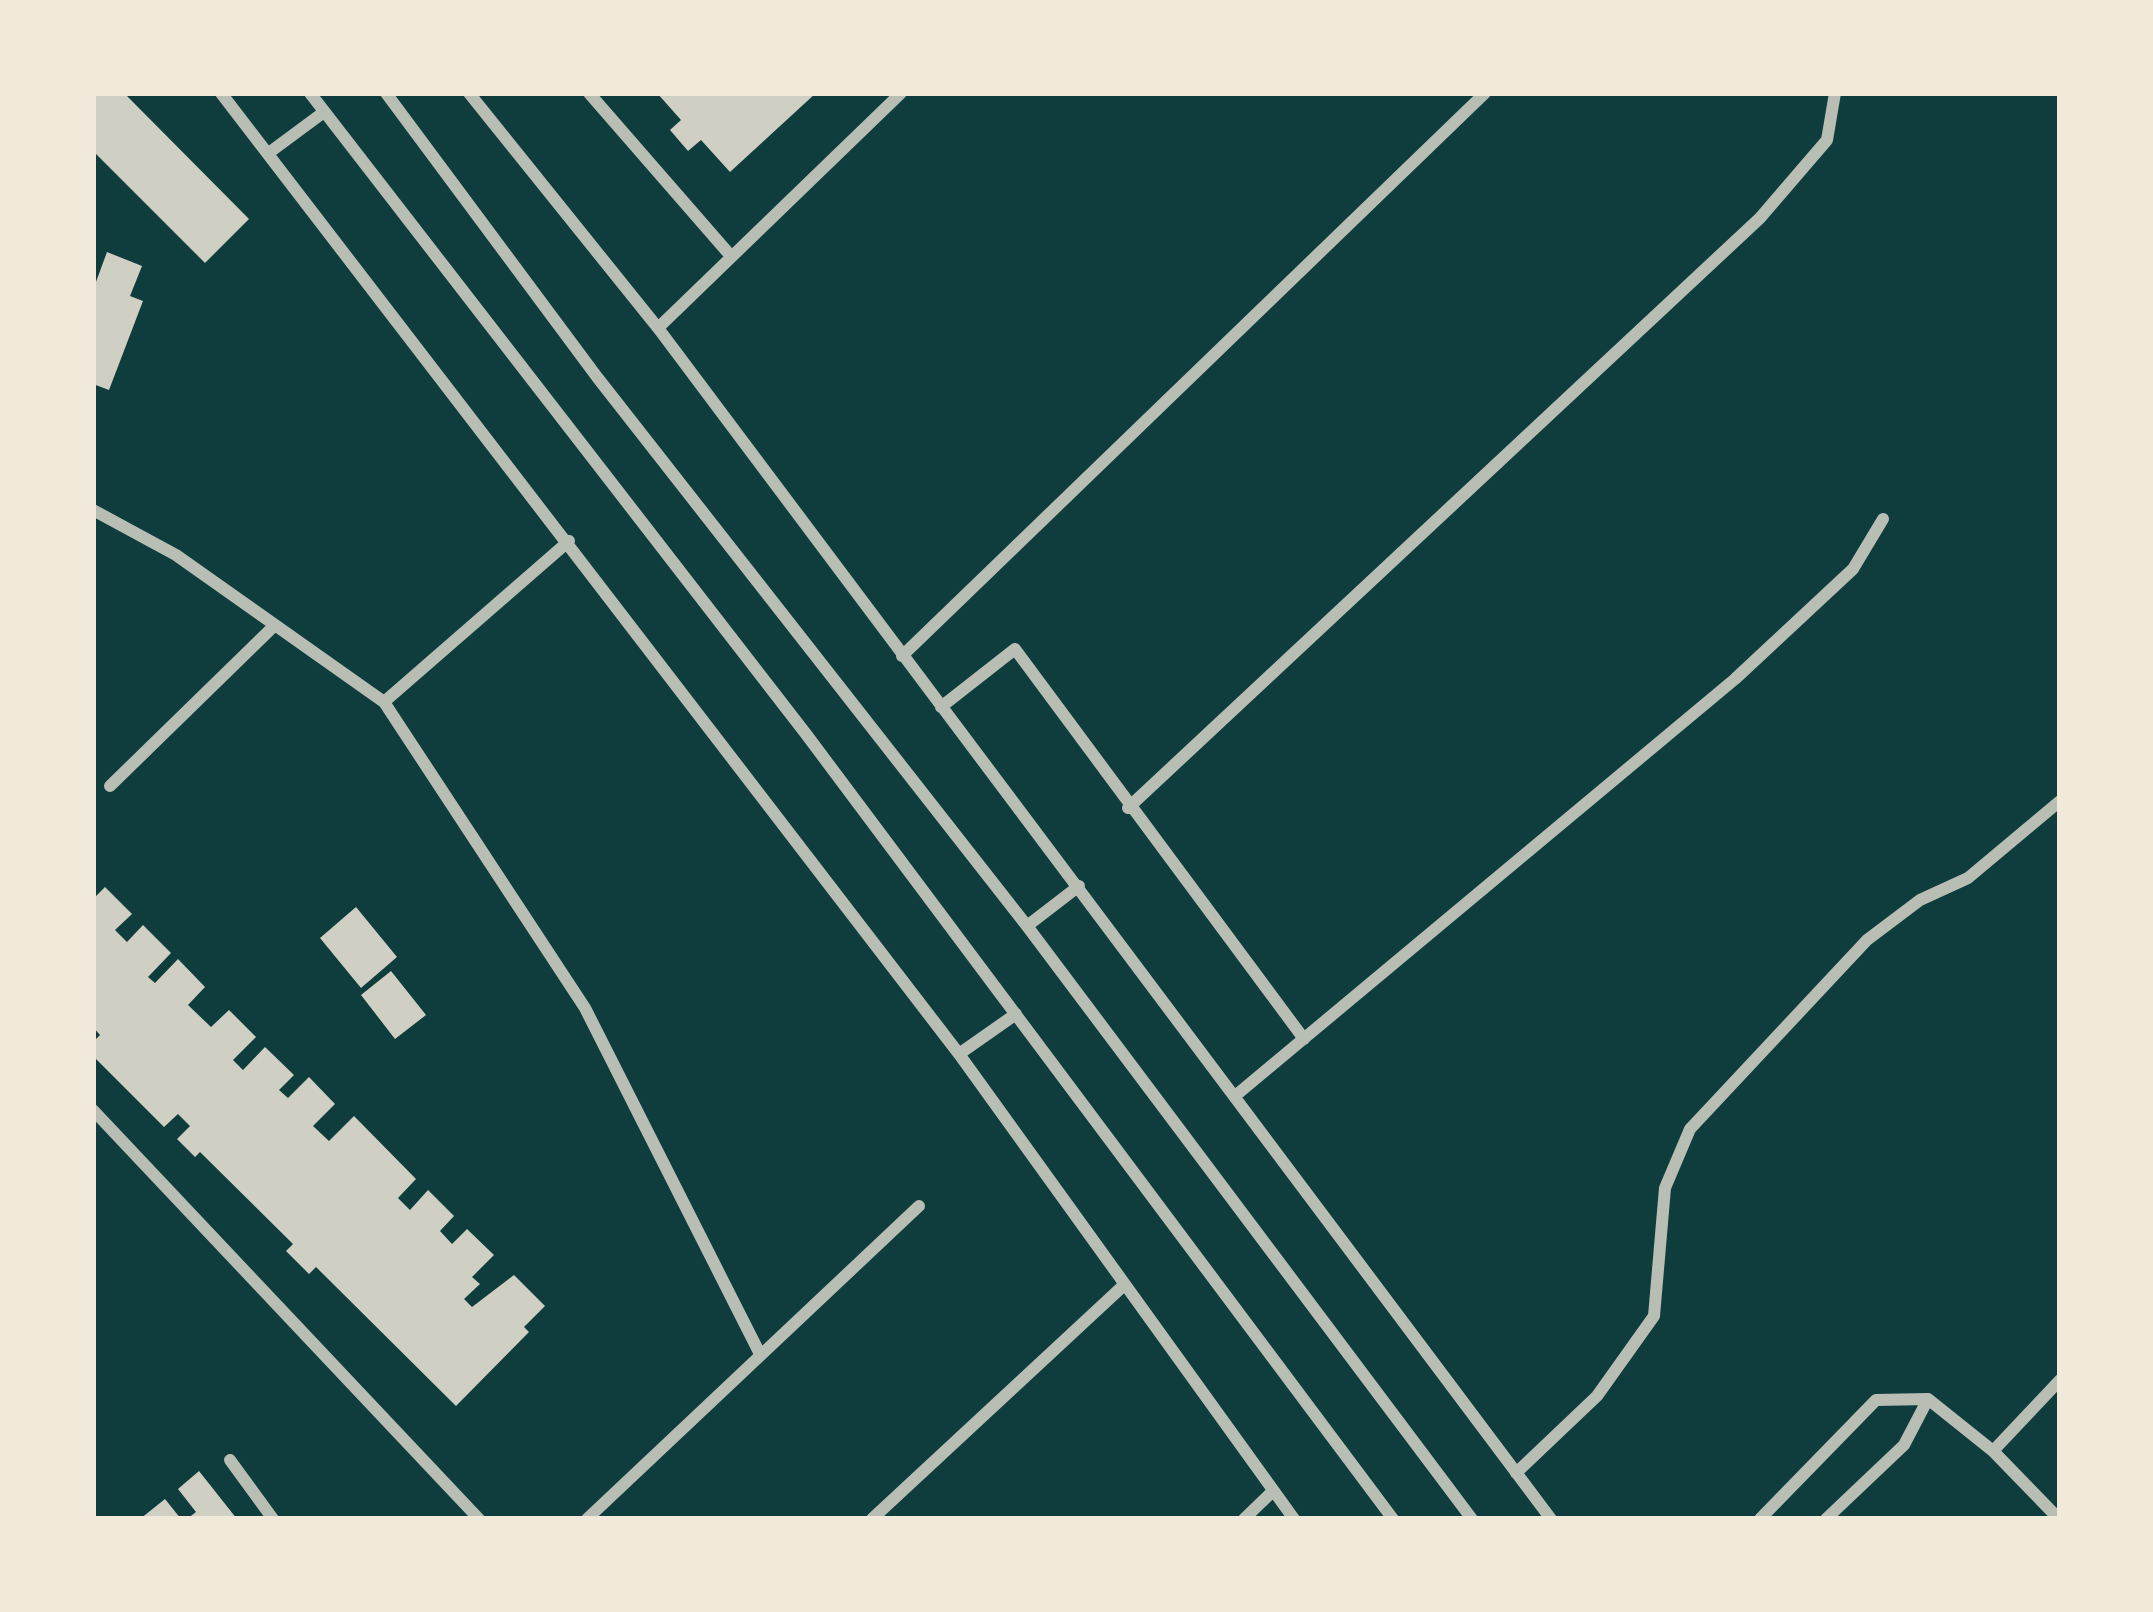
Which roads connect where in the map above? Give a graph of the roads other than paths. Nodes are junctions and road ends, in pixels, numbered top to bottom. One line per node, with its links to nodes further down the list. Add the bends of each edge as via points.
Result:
1 (221, 93): 10 (street)
2 (310, 93): 9 (street)
3 (386, 93): 24 (street, via 611,395)
4 (470, 93): 12 (street)
5 (589, 93): 11 (street)
6 (901, 93): 11 (street)
7 (1485, 93): 17 (street)
8 (1835, 93): 22 (street, via 1827,140 1760,218)
9 (324, 112): 10 (street); 25 (street)
10 (270, 152): 15 (street)
11 (730, 255): 12 (street)
12 (658, 328): 17 (street)
13 (93, 510): 16 (street, via 176,555)
14 (1883, 519): 26 (street, via 1853,569 1736,679)
15 (569, 542): 18 (street); 27 (street)
16 (275, 625): 18 (street); 20 (street)
17 (902, 656): 19 (street)
18 (384, 702): 32 (street, via 585,1008)
19 (941, 706): 22 (street, via 1015,650); 23 (street)
20 (110, 786)
21 (2060, 801): 37 (street, via 1968,878 1920,900 1867,940 1690,1129 1665,1188 1654,1316 1598,1396)
22 (1128, 808): 26 (street)
23 (1079, 886): 24 (street); 28 (street)
24 (1028, 926): 39 (street)
25 (1016, 1014): 27 (street); 46 (street)
26 (1304, 1039): 28 (street)
27 (959, 1054): 31 (street)
28 (1235, 1096): 37 (street)
29 (93, 1110): 41 (street)
30 (920, 1206): 32 (street)
31 (1123, 1286): 38 (street); 43 (street)
32 (760, 1354): 42 (street)
33 (2060, 1380): 35 (street)
34 (1928, 1399): 35 (street); 48 (street, via 1876,1400); 49 (street, via 1904,1445)
35 (1993, 1450): 50 (street)
36 (230, 1460): 40 (street)
37 (1516, 1473): 47 (street)
38 (1273, 1491): 44 (street); 45 (street)
39 (1466, 1517)
40 (273, 1519)
41 (479, 1519)
42 (587, 1519)
43 (872, 1519)
44 (1244, 1519)
45 (1294, 1519)
46 (1393, 1519)
47 (1551, 1519)
48 (1760, 1519)
49 (1826, 1519)
50 (2059, 1519)

